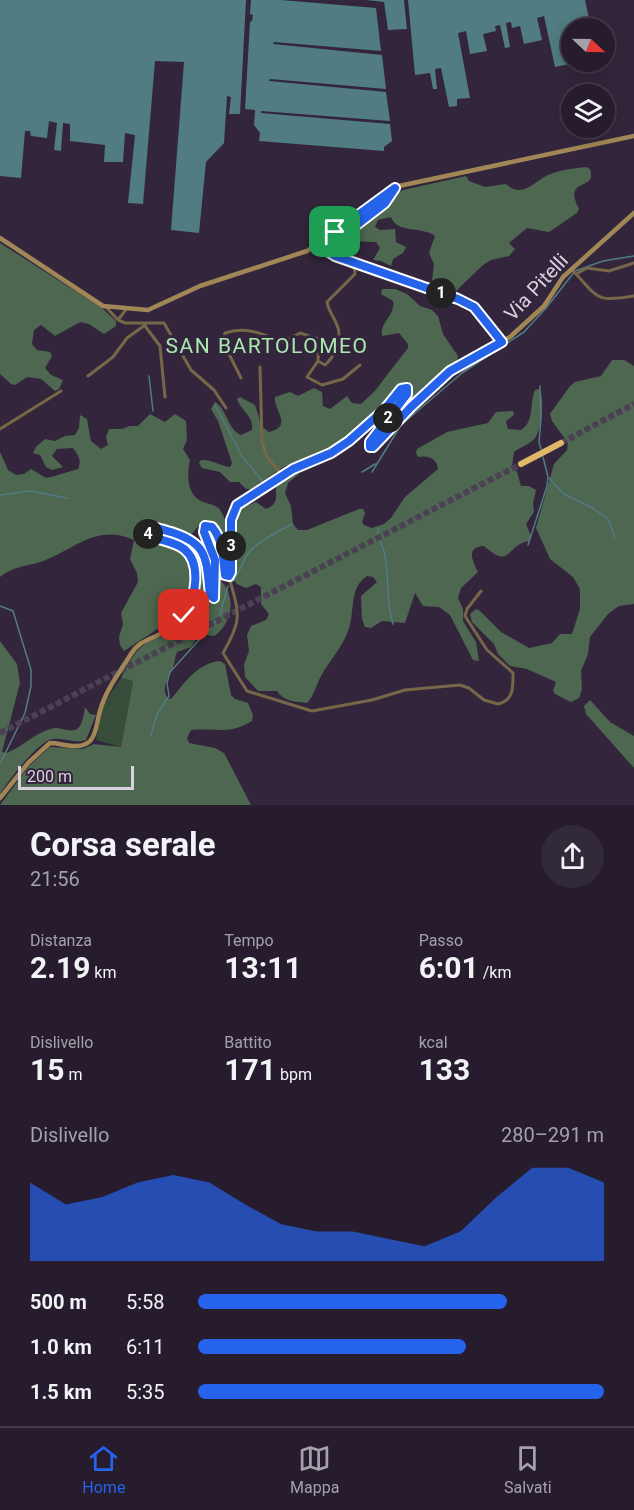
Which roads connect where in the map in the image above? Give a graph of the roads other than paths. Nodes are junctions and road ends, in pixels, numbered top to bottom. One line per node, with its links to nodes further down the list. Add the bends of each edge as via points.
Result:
1 (634, 136): 2 (street)
2 (395, 188): 5 (street, via 385,203 328,247 335,256); 10 (street, via 307,251 200,286 154,308)
3 (634, 213): 7 (street, Via Pitelli)
4 (0, 238): 9 (street)
5 (354, 263): 13 (street, via 474,307); 14 (street, via 355,274 327,302 339,340 331,360 325,365)
6 (634, 263): 7 (street, via 609,271 587,268)
7 (574, 272): 8 (street, via 606,300); 13 (street, Via Pitelli, via 544,306)
8 (634, 296)
9 (106, 306): 10 (street); 11 (street)
10 (128, 308): 11 (street)
11 (118, 320): 12 (street)
12 (145, 326): 17 (street, via 126,338 113,357); 20 (street, via 160,346); 21 (street, via 158,322 166,326 191,370 214,390)
13 (502, 342): 25 (street, Via Pitelli, via 450,371 373,447 370,442 407,394 407,388 401,389 349,441)
14 (318, 361): 15 (street, via 307,377 322,385 343,379); 18 (street, via 319,339 300,333 283,342 254,331 232,331 225,333 223,342)
15 (360, 365)
16 (260, 367): 25 (street, via 262,442 267,457)
17 (88, 376)
18 (241, 378)
19 (61, 391): 22 (street)
20 (165, 397)
21 (226, 408)
22 (0, 429)
23 (561, 443): 24 (highway)
24 (521, 464)
25 (283, 476): 26 (street, Via Pitelli, via 234,510)
26 (229, 576): 27 (street, via 238,617 236,630 223,653 247,691 312,711 405,690 460,684 484,700 498,704 507,700 513,692 513,673 487,650 465,616); 28 (street, via 225,575 223,550 212,527 204,529 215,560 213,598 206,556 200,546 188,538 147,529 149,536 181,548 190,557 195,585 189,609 167,629 135,648 103,702 90,741 80,746 50,743)
27 (481, 591)
28 (0, 798)

